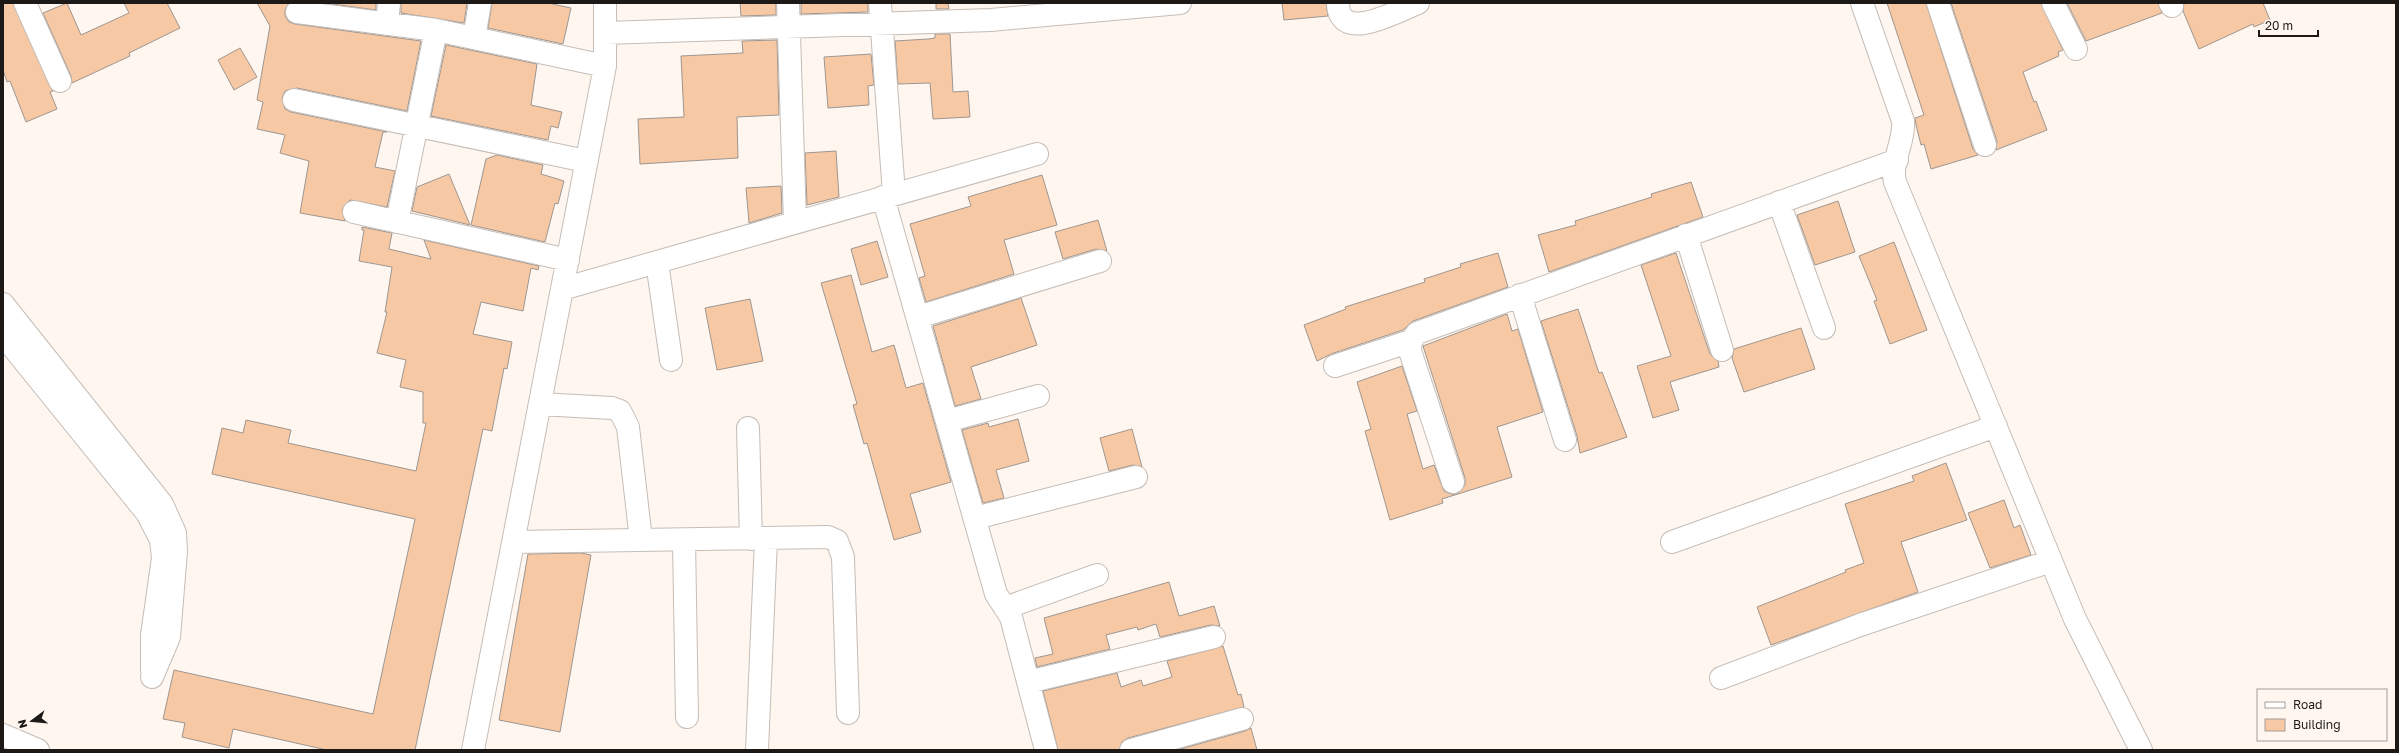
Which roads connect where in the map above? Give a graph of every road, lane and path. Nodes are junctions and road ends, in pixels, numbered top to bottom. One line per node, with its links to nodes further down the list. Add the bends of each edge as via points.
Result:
1 (480, 3): 19 (main road)
2 (605, 3): 18 (main road)
3 (788, 3): 16 (main road)
4 (880, 3): 15 (main road)
5 (1180, 3): 12 (main road)
6 (1338, 3): 7 (main road, via 1338,10 1344,20 1352,24 1363,24)
7 (1418, 3)
8 (1862, 3): 27 (main road, via 1903,121)
9 (1938, 3): 25 (main road)
10 (2053, 3): 20 (main road)
11 (31, 5): 22 (main road)
12 (990, 11): 15 (main road)
13 (297, 12): 14 (main road)
14 (388, 13): 17 (main road)
15 (881, 24): 16 (main road); 29 (main road)
16 (789, 28): 18 (main road); 33 (main road)
17 (436, 30): 19 (main road); 24 (main road)
18 (605, 34): 21 (main road)
19 (474, 38): 21 (main road)
20 (2076, 49)
21 (605, 66): 28 (main road)
22 (60, 82)
23 (294, 100): 24 (main road)
24 (416, 126): 28 (main road); 32 (main road)
25 (1985, 145)
26 (1037, 154): 29 (main road)
27 (1897, 160): 30 (main road); 51 (main road, via 1893,172 1895,182)
28 (586, 161): 35 (main road)
29 (888, 196): 33 (main road); 41 (main road)
30 (1779, 202): 34 (main road); 42 (main road)
31 (354, 212): 32 (main road)
32 (397, 222): 35 (main road)
33 (795, 222): 37 (main road)
34 (1686, 235): 39 (main road); 45 (main road)
35 (568, 260): 38 (main road)
36 (1100, 261): 41 (main road)
37 (657, 262): 38 (main road); 46 (main road)
38 (562, 288): 49 (main road)
39 (1520, 295): 44 (main road, via 1425,329); 53 (main road)
40 (3, 304): 43 (main road, via 162,504 174,533 170,552 147,513)
41 (918, 317): 50 (main road)
42 (1824, 328)
43 (3, 336)
44 (1411, 341): 47 (main road); 55 (main road, via 1410,351)
45 (1722, 350)
46 (671, 360)
47 (1335, 366)
48 (1038, 396): 50 (main road)
49 (540, 404): 58 (main road, via 612,408 620,411 628,427); 60 (main road)
50 (947, 421): 56 (main road)
51 (1996, 426): 61 (main road); 62 (main road)
52 (748, 428): 57 (main road)
53 (1565, 440)
54 (1136, 477): 56 (main road)
55 (1453, 482)
56 (975, 518): 64 (main road, via 996,594)
57 (759, 539): 59 (main road); 68 (main road, via 828,537 837,541 841,547); 74 (main road)
58 (641, 540): 59 (main road); 60 (main road)
59 (684, 540): 69 (main road)
60 (513, 542): 73 (main road)
61 (1672, 542)
62 (2051, 561): 66 (main road, via 1860,625); 77 (main road, via 2079,628)
63 (1097, 575): 64 (main road)
64 (1005, 608): 67 (main road, via 1011,617)
65 (1214, 637): 67 (main road)
66 (1721, 678)
67 (1028, 682): 75 (main road)
68 (848, 713)
69 (687, 717)
70 (1242, 719): 76 (main road)
71 (3, 735): 72 (main road)
72 (38, 750)
73 (473, 750)
74 (757, 750)
75 (1046, 750)
76 (1131, 750)
77 (2141, 750)

